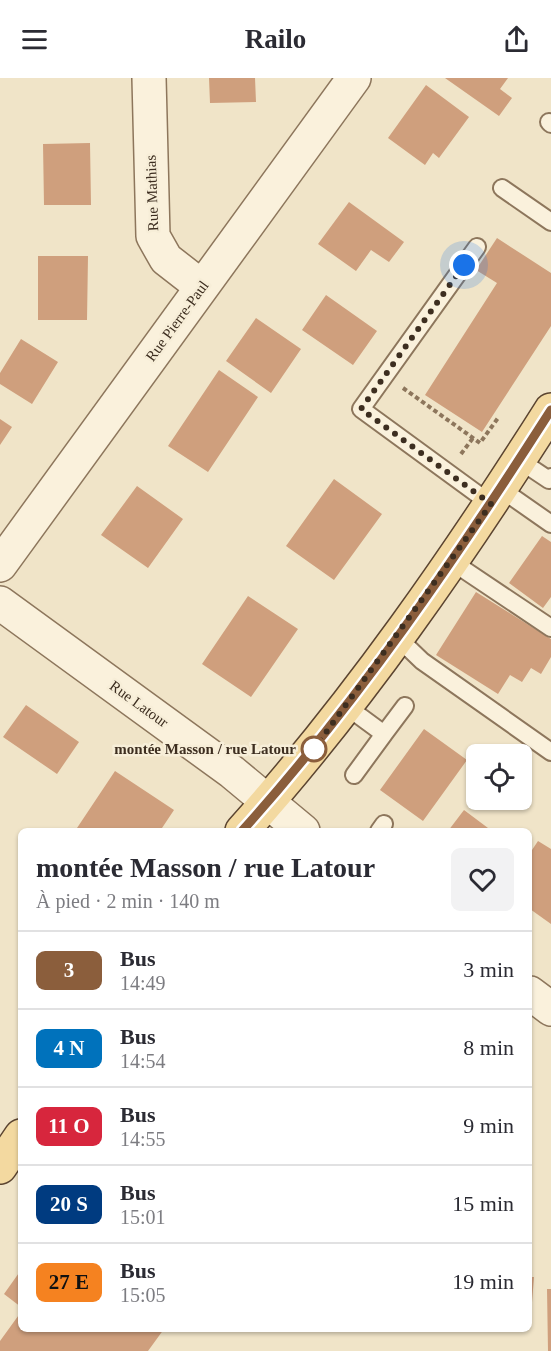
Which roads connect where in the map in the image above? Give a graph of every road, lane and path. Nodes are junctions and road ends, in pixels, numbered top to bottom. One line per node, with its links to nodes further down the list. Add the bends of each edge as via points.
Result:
1 (149, 78): 6 (street, Rue Mathias, via 153,236 166,259)
2 (354, 78): 6 (street, Rue Pierre-Paul)
3 (502, 188): 4 (lane)
4 (551, 222)
5 (477, 247): 14 (lane, via 361,409)
6 (202, 287): 17 (street, Rue Pierre-Paul)
7 (397, 383): 10 (path)
8 (551, 410): 12 (main road)
9 (498, 418): 10 (path, via 480,443)
10 (473, 438): 11 (path)
11 (457, 460)
12 (519, 460): 13 (lane, via 549,480); 14 (main road)
13 (551, 477)
14 (496, 496): 15 (lane); 16 (main road)
15 (551, 524)
16 (451, 561): 19 (lane); 20 (main road)
17 (0, 565)
18 (0, 603): 26 (street, Rue Latour)
19 (551, 628)
20 (396, 636): 21 (main road); 24 (lane, via 422,661)
21 (345, 706): 23 (lane); 26 (main road)
22 (405, 706): 23 (lane)
23 (384, 734): 25 (lane)
24 (551, 752)
25 (354, 775)
26 (268, 801): 27 (main road); 28 (street, Rue Latour)
27 (245, 828)
28 (300, 828)
29 (532, 995): 30 (street)
30 (551, 1009)
31 (18, 1140): 32 (main road)
32 (0, 1167)

